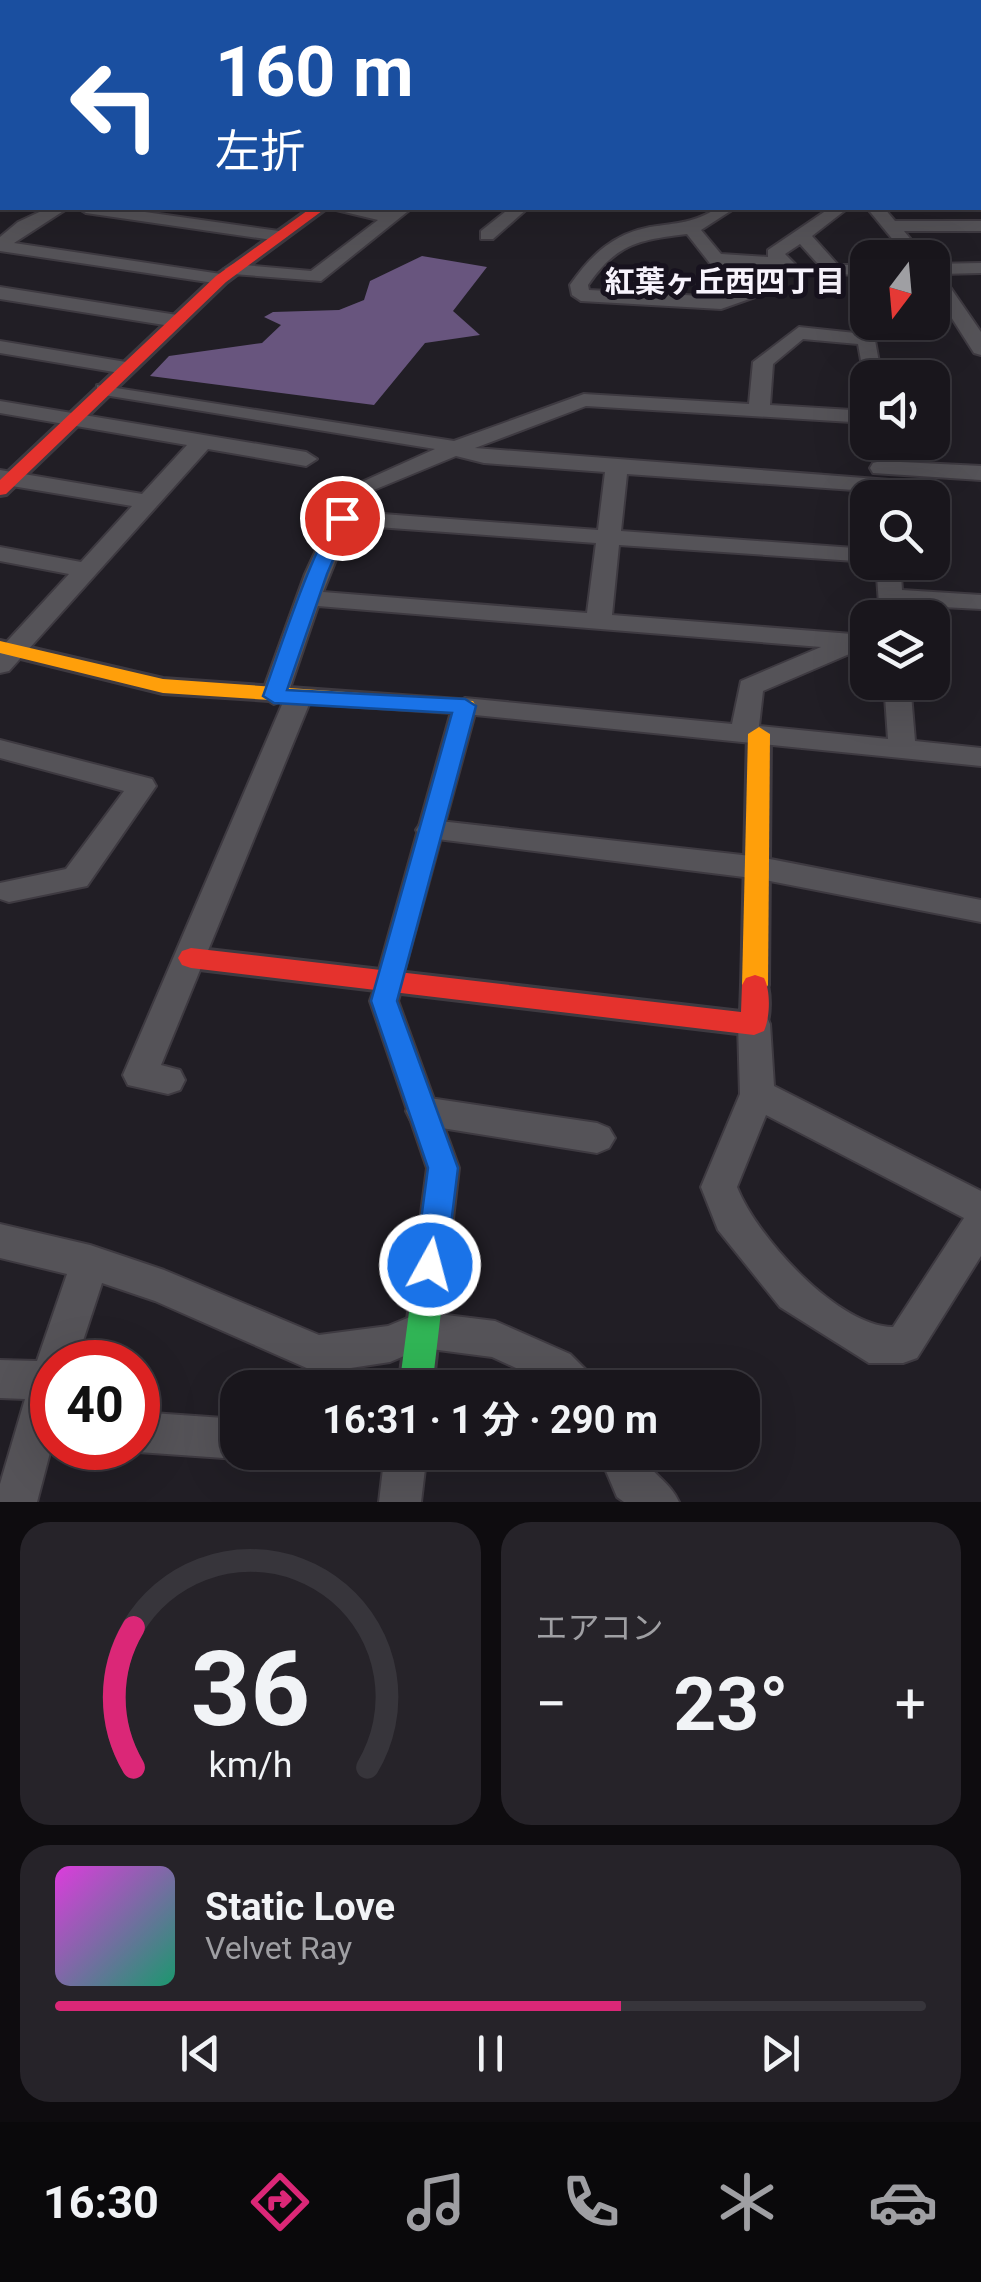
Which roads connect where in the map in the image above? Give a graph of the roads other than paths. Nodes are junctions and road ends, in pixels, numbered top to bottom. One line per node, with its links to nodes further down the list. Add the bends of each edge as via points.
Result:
1 (56, 210): 23 (street, via 0,246)
2 (100, 210): 11 (street)
3 (228, 210): 11 (street)
4 (315, 210): 17 (street)
5 (367, 210): 10 (street)
6 (517, 210): 15 (street)
7 (726, 210): 14 (street)
8 (837, 210): 16 (street)
9 (877, 210): 12 (street)
10 (398, 212): 23 (street, via 315,277)
11 (214, 226): 17 (street)
12 (891, 226): 13 (street); 18 (street)
13 (981, 226)
14 (692, 229): 19 (street); 19 (street, via 626,239 595,261 579,285 581,296 720,303 746,297)
15 (487, 234)
16 (802, 235): 19 (street, via 774,254 786,264); 21 (street, via 833,270)
17 (279, 236): 23 (street)
18 (903, 240)
19 (713, 259)
20 (981, 268): 22 (street)
21 (850, 270)
22 (950, 271)
23 (227, 274): 27 (street)
24 (950, 291): 26 (street)
25 (0, 292): 27 (street)
26 (972, 315): 29 (street)
27 (177, 321): 31 (street)
28 (0, 347): 31 (street)
29 (981, 349)
30 (870, 360): 34 (street, via 867,339 799,333 763,362)
31 (126, 368): 32 (street)
32 (104, 390): 36 (street); 38 (street)
33 (0, 407): 36 (street)
34 (759, 410): 35 (street); 38 (street, via 584,400)
35 (850, 416)
36 (71, 420): 37 (street); 44 (street)
37 (202, 443): 39 (street); 45 (street)
38 (460, 448): 40 (street, via 484,457); 46 (street, via 354,490)
39 (306, 458)
40 (617, 466): 43 (street); 47 (street)
41 (981, 473): 42 (street)
42 (912, 480)
43 (850, 481)
44 (4, 482): 45 (street)
45 (148, 502): 50 (street)
46 (342, 518): 47 (street); 51 (street)
47 (611, 538): 49 (street); 54 (street)
48 (0, 554): 50 (street)
49 (850, 555)
50 (86, 570): 57 (street)
51 (308, 598): 54 (street); 58 (street)
52 (981, 602): 53 (street)
53 (950, 604)
54 (599, 620): 55 (street)
55 (850, 638)
56 (850, 644): 61 (street, via 750,687)
57 (5, 654): 58 (street, via 163,686)
58 (287, 697): 60 (street); 69 (street)
59 (898, 700): 62 (street)
60 (465, 706): 61 (street); 65 (street)
61 (752, 733): 62 (street); 66 (street)
62 (902, 748): 64 (street)
63 (0, 749): 67 (street, via 142,786 76,878)
64 (981, 757)
65 (431, 830): 66 (street); 70 (street)
66 (760, 868): 68 (street); 71 (street)
67 (3, 894)
68 (981, 912)
69 (191, 958): 70 (street); 72 (street, via 140,1075)
70 (389, 982): 71 (street); 74 (street, via 384,1001)
71 (754, 1024): 73 (street)
72 (168, 1080)
73 (756, 1094): 76 (street); 77 (street, via 719,1186 731,1219 794,1296 869,1345 903,1344)
74 (422, 1111): 75 (street); 80 (street, via 443,1168)
75 (597, 1138)
76 (981, 1209)
77 (981, 1224)
78 (0, 1241): 79 (street)
79 (90, 1262): 80 (street, via 164,1286 318,1354 390,1344); 81 (street)
80 (422, 1330): 82 (street); 83 (street, via 494,1338)
81 (64, 1340)
82 (417, 1370)
83 (560, 1370)
84 (30, 1375): 85 (street)
85 (0, 1380)
86 (160, 1434): 87 (street)
87 (220, 1439)
88 (30, 1465): 91 (street)
89 (404, 1470): 92 (street)
90 (627, 1470): 93 (street)
91 (16, 1502)
92 (400, 1502)
93 (658, 1502)

